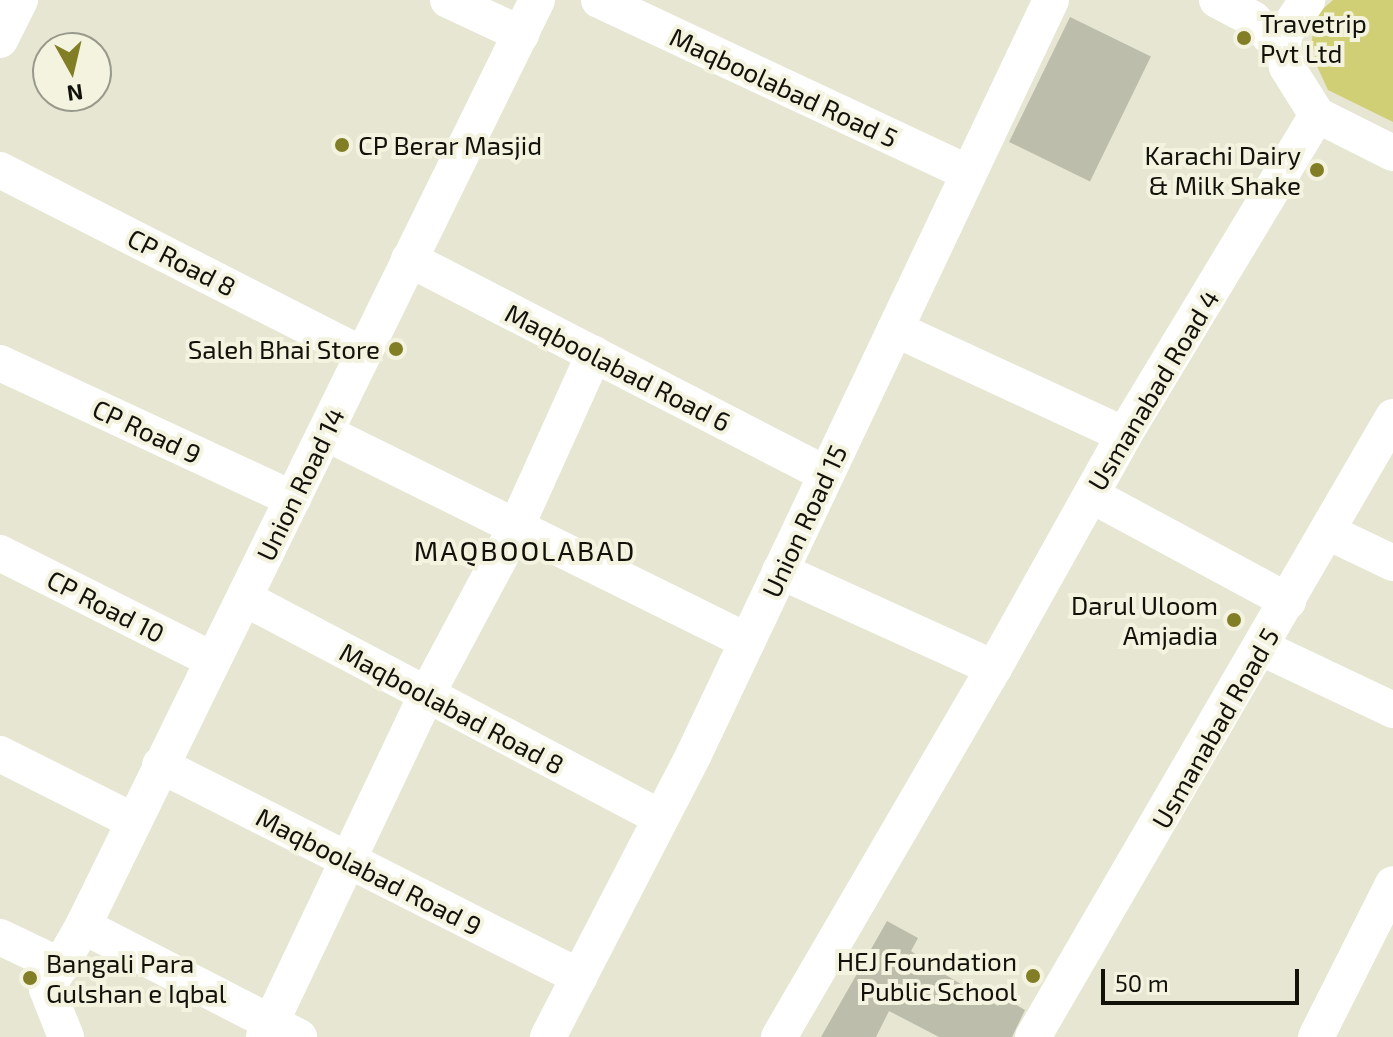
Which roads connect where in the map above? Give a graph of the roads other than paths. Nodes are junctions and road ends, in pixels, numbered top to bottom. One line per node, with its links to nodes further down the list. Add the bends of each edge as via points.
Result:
1 (20, 0): 9 (street)
2 (448, 0): 8 (street)
3 (537, 0): 8 (street, Union Road 14)
4 (599, 0): 14 (street, Maqboolabad Road 5)
5 (1051, 0): 14 (street, Union Road 15)
6 (1217, 0): 10 (street, via 1253,19)
7 (1307, 0): 10 (street, via 1285,33)
8 (521, 34): 15 (street, Union Road 14)
9 (0, 40)
10 (1282, 49): 11 (street, via 1287,67)
11 (1317, 115): 12 (street); 22 (street, Usmanabad Road 4)
12 (1393, 153)
13 (0, 170): 18 (street, CP Road 8)
14 (969, 173): 16 (street, Union Road 15)
15 (409, 259): 17 (street, Maqboolabad Road 6); 18 (street, Union Road 14)
16 (895, 329): 22 (street); 23 (street, Union Road 15)
17 (594, 354): 23 (street, Maqboolabad Road 6); 26 (street)
18 (363, 355): 21 (street, Union Road 14)
19 (0, 363): 25 (street, CP Road 9)
20 (1393, 417): 27 (street, Usmanabad Road 5)
21 (326, 433): 25 (street, Union Road 14); 26 (street)
22 (1124, 435): 24 (street, Usmanabad Road 4)
23 (826, 474): 30 (street, Union Road 15)
24 (1091, 495): 32 (street); 36 (street, Usmanabad Road 4)
25 (293, 499): 31 (street, Union Road 14)
26 (516, 527): 33 (street); 37 (street)
27 (1328, 532): 29 (street); 32 (street, Usmanabad Road 5)
28 (0, 553): 35 (street, CP Road 10)
29 (1393, 563)
30 (780, 571): 33 (street, Union Road 15); 36 (street)
31 (244, 598): 35 (street, Union Road 14); 37 (street, Maqboolabad Road 8)
32 (1288, 601): 34 (street, Usmanabad Road 5)
33 (747, 641): 41 (street, Union Road 15)
34 (1262, 648): 38 (street); 54 (street, Usmanabad Road 5)
35 (213, 660): 40 (street, Union Road 14)
36 (994, 668): 53 (street, Usmanabad Road 4)
37 (427, 694): 41 (street, Maqboolabad Road 8); 43 (street)
38 (1393, 710)
39 (0, 754): 42 (street)
40 (160, 765): 42 (street, Union Road 14); 43 (street, Maqboolabad Road 9)
41 (661, 818): 49 (street, Union Road 15)
42 (133, 821): 45 (street, Union Road 14)
43 (350, 861): 49 (street, Maqboolabad Road 9); 50 (street)
44 (1393, 884): 46 (street)
45 (83, 926): 48 (street, Union Road 14); 50 (street)
46 (1380, 936): 55 (street)
47 (0, 937): 48 (street)
48 (61, 966): 51 (street, Union Road 14, via 47,989)
49 (579, 977): 52 (street, Union Road 15)
50 (278, 1032)
51 (66, 1037)
52 (548, 1037)
53 (779, 1037)
54 (1033, 1037)
55 (1316, 1037)

